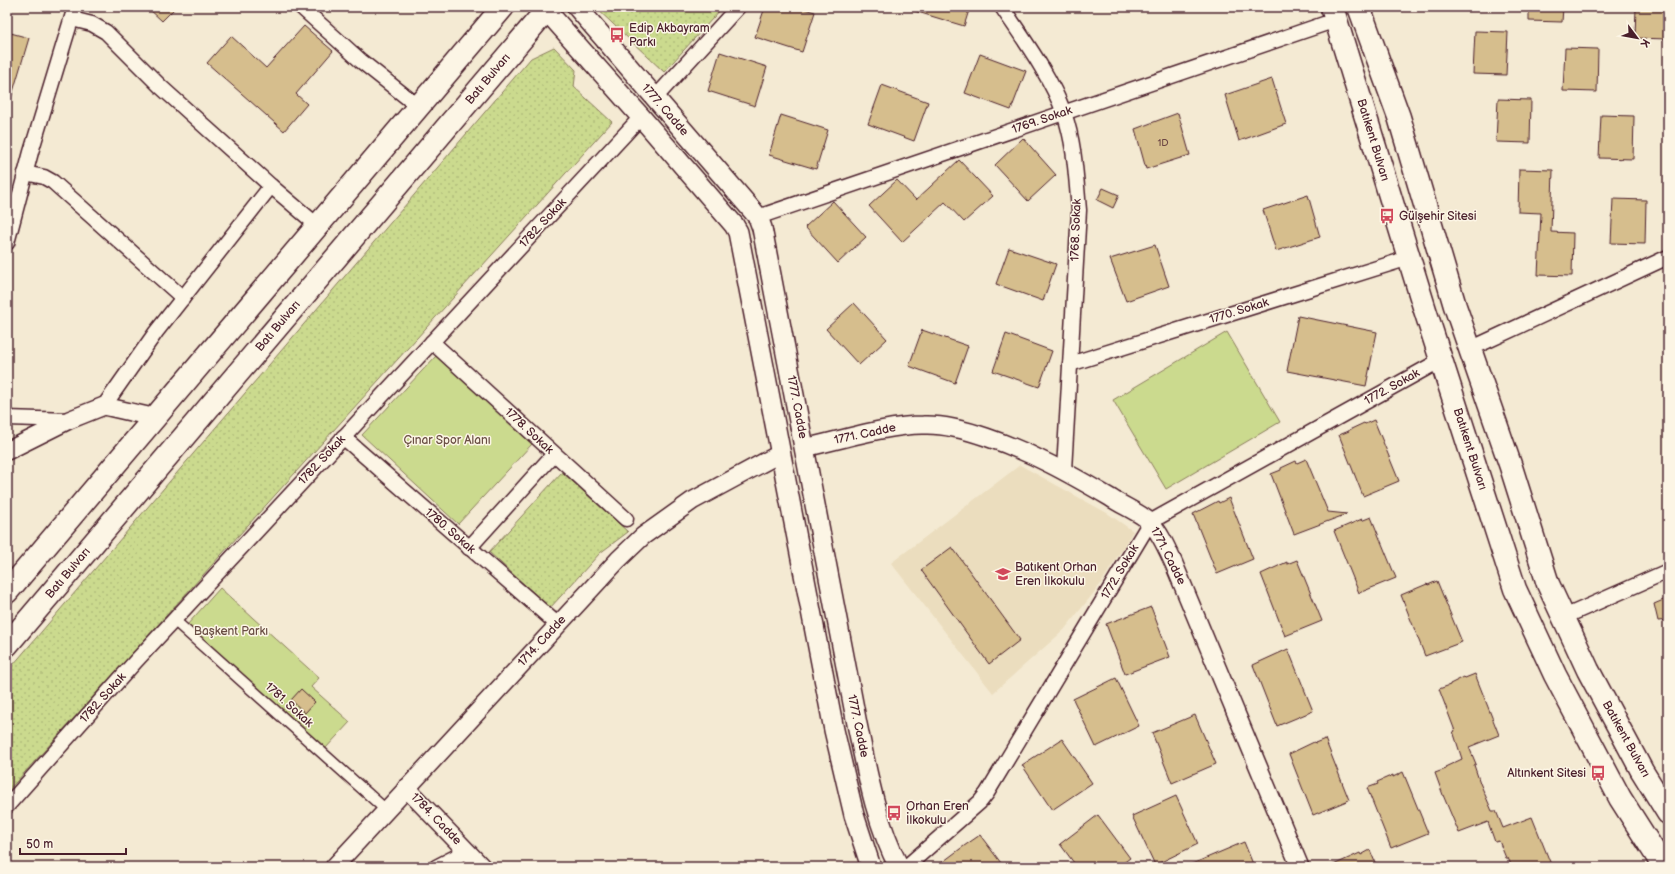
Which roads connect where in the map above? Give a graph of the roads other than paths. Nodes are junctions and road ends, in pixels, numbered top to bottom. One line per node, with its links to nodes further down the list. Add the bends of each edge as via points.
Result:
1 (301, 7): 13 (street)
2 (503, 7): 13 (main road)
3 (577, 7): 12 (main road, 1777. Cadde)
4 (738, 7): 12 (street)
5 (1002, 7): 14 (street, 1768. Sokak, via 1036,58)
6 (1359, 7): 11 (main road, Batıkent Bulvarı)
7 (1376, 7): 11 (main road, via 1386,39)
8 (548, 8): 15 (main road, 1777. Cadde); 46 (main road, Batı Bulvarı)
9 (1327, 12): 14 (street, 1769. Sokak); 21 (main road, Batıkent Bulvarı, via 1337,46 1345,50)
10 (73, 13): 16 (street); 17 (street, via 106,32 160,87)
11 (1387, 84): 25 (main road, Batıkent Bulvarı)
12 (655, 98): 18 (main road, 1777. Cadde)
13 (419, 107): 19 (main road)
14 (1064, 113): 18 (street, 1769. Sokak); 27 (street, 1768. Sokak, via 1076,173 1079,210)
15 (641, 117): 24 (street, 1782. Sokak); 35 (main road, 1777. Cadde, via 738,232)
16 (25, 173): 20 (street); 23 (street, via 44,177 53,182)
17 (271, 186): 19 (street); 23 (street)
18 (758, 217): 33 (main road, 1777. Cadde)
19 (318, 226): 31 (main road)
20 (7, 243)
21 (1409, 258): 26 (main road, Batıkent Bulvarı); 27 (street, 1770. Sokak)
22 (1668, 258): 25 (street)
23 (183, 298): 28 (street)
24 (432, 342): 32 (street, 1782. Sokak); 36 (street, 1778. Sokak)
25 (1470, 349): 43 (main road, Batıkent Bulvarı, via 1548,584)
26 (1441, 360): 39 (street, 1772. Sokak); 60 (main road, Batıkent Bulvarı, via 1515,589 1555,675 1620,798)
27 (1070, 364): 37 (street, 1768. Sokak)
28 (104, 406): 30 (street); 31 (street, via 148,416)
29 (7, 418): 30 (street)
30 (70, 420): 34 (street)
31 (153, 420): 42 (main road)
32 (344, 437): 40 (street, 1780. Sokak); 44 (street, 1782. Sokak)
33 (804, 448): 35 (main road); 37 (street, 1771. Cadde, via 903,426 947,426 996,440); 51 (main road, 1777. Cadde, via 858,731 869,780)
34 (7, 451)
35 (781, 453): 45 (street, 1714. Cadde, via 692,501 643,536); 53 (main road, 1777. Cadde, via 834,730)
36 (554, 454): 38 (street, 1778. Sokak); 40 (street)
37 (1064, 470): 39 (street, 1771. Cadde)
38 (626, 520)
39 (1150, 522): 58 (street, 1772. Sokak, via 987,793); 59 (street, 1771. Cadde, via 1174,564)
40 (469, 548): 45 (street, 1780. Sokak)
41 (1668, 571): 43 (street)
42 (7, 592)
43 (1564, 617): 50 (main road, Batıkent Bulvarı, via 1588,670 1642,771)
44 (174, 620): 48 (street, 1782. Sokak); 49 (street, 1781. Sokak)
45 (557, 624): 47 (street, 1714. Cadde)
46 (7, 645)
47 (406, 788): 49 (street, 1714. Cadde); 52 (street, 1784. Cadde)
48 (7, 806)
49 (386, 810): 54 (street, 1714. Cadde)
50 (1668, 813)
51 (890, 849): 53 (main road); 57 (main road, 1777. Cadde)
52 (467, 852): 55 (street); 56 (street, 1784. Cadde)
53 (869, 866)
54 (334, 867)
55 (436, 867)
56 (482, 867)
57 (899, 867)
58 (906, 867)
59 (1300, 867)
60 (1664, 867)

